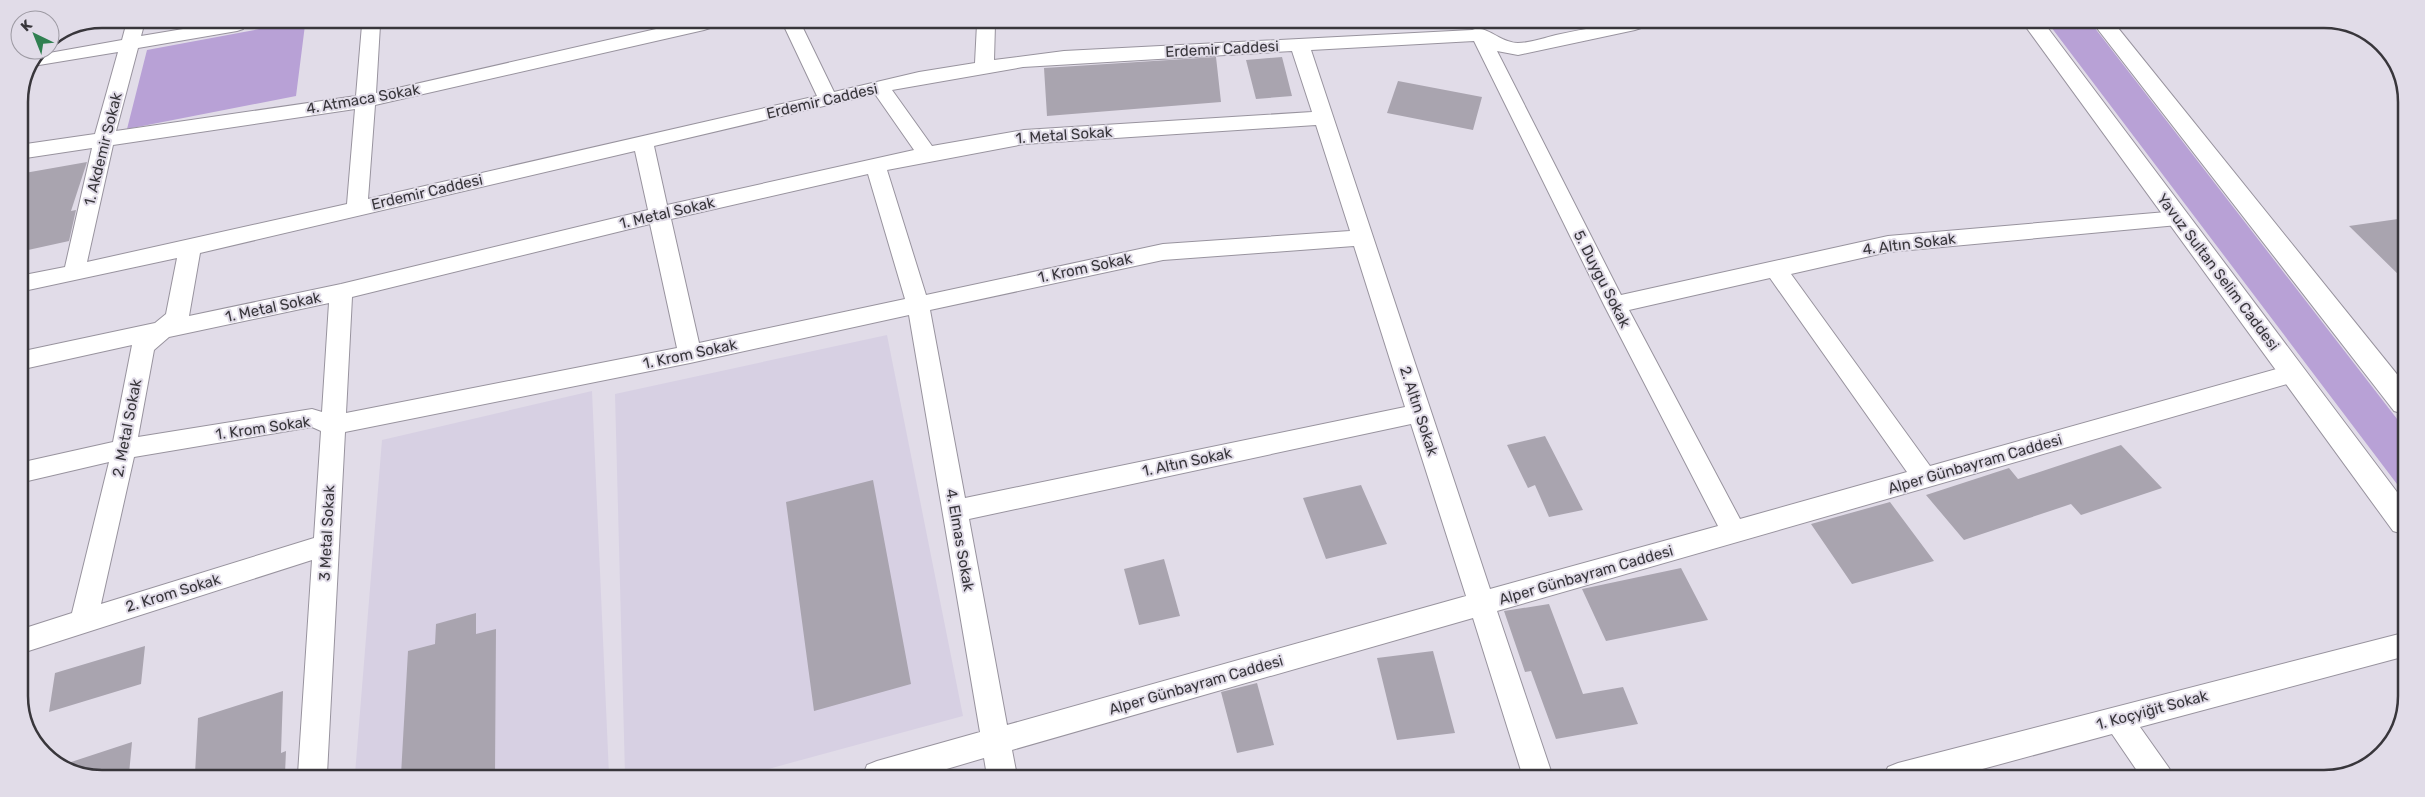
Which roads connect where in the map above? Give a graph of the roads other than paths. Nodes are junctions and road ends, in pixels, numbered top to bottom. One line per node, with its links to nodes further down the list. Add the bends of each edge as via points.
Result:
1 (202, 28): 10 (street)
2 (373, 28): 16 (street)
3 (686, 28): 16 (street, 4. Atmaca Sokak)
4 (794, 28): 15 (street)
5 (986, 28): 13 (street)
6 (1615, 28): 9 (street, Erdemir Caddesi, via 1518,49 1496,44)
7 (2036, 28): 25 (main road, Yavuz Sultan Selim Caddesi)
8 (2107, 28): 38 (main road)
9 (1477, 29): 11 (street, Erdemir Caddesi); 33 (street, 5. Duygu Sokak)
10 (132, 34): 12 (street); 18 (street, 1. Akdemir Sokak)
11 (1300, 46): 13 (street, Erdemir Caddesi, via 1064,57); 17 (street, 2. Altın Sokak)
12 (60, 53)
13 (984, 67): 14 (street, Erdemir Caddesi)
14 (880, 87): 15 (street, Erdemir Caddesi); 21 (street)
15 (828, 99): 19 (street, Erdemir Caddesi)
16 (366, 101): 18 (street, 4. Atmaca Sokak); 23 (street)
17 (1324, 118): 21 (street, 1. Metal Sokak, via 1024,137); 26 (street, 2. Altın Sokak)
18 (104, 138): 20 (street, 4. Atmaca Sokak); 29 (street, 1. Akdemir Sokak)
19 (643, 142): 23 (street, Erdemir Caddesi); 24 (street)
20 (28, 151)
21 (927, 154): 22 (street, 1. Metal Sokak)
22 (876, 166): 24 (street, 1. Metal Sokak); 32 (street, 4. Elmas Sokak)
23 (357, 209): 27 (street, Erdemir Caddesi)
24 (660, 214): 31 (street, 1. Metal Sokak); 35 (street)
25 (2178, 218): 28 (street, 4. Altın Sokak, via 1888,244); 37 (main road, Yavuz Sultan Selim Caddesi)
26 (1362, 238): 32 (street, 1. Krom Sokak, via 1163,252); 39 (street, 2. Altın Sokak)
27 (190, 248): 29 (street, Erdemir Caddesi); 34 (street, 2. Metal Sokak, via 177,318)
28 (1776, 268): 33 (street, 4. Altın Sokak); 43 (street)
29 (74, 274): 30 (street, Erdemir Caddesi)
30 (28, 282)
31 (341, 292): 34 (street, 1. Metal Sokak); 40 (street, 3 Metal Sokak)
32 (918, 304): 35 (street, 1. Krom Sokak); 44 (street, 4. Elmas Sokak)
33 (1615, 306): 46 (street, 5. Duygu Sokak)
34 (161, 332): 36 (street, 1. Metal Sokak); 41 (street, 2. Metal Sokak, via 143,346)
35 (690, 354): 40 (street, 1. Krom Sokak)
36 (28, 359)
37 (2294, 373): 43 (street, Alper Günbayram Caddesi); 45 (main road, Yavuz Sultan Selim Caddesi)
38 (2397, 395)
39 (1420, 413): 44 (street, 1. Altın Sokak); 48 (street, 2. Altın Sokak)
40 (333, 426): 41 (street, 1. Krom Sokak, via 312,418); 47 (street, 3 Metal Sokak)
41 (124, 449): 42 (street, 1. Krom Sokak); 49 (street, 2. Metal Sokak)
42 (28, 471)
43 (1925, 478): 46 (street, Alper Günbayram Caddesi)
44 (955, 511): 53 (street, 4. Elmas Sokak)
45 (2398, 515)
46 (1734, 532): 48 (street, Alper Günbayram Caddesi)
47 (326, 545): 49 (street, 2. Krom Sokak); 54 (street, 3 Metal Sokak)
48 (1482, 604): 53 (street, Alper Günbayram Caddesi); 57 (street, 2. Altın Sokak)
49 (84, 621): 50 (street, 2. Krom Sokak)
50 (28, 639)
51 (2398, 646): 52 (street, 1. Koçyiğit Sokak)
52 (2118, 719): 58 (street, 1. Koçyiğit Sokak); 59 (street)
53 (997, 742): 55 (street, Alper Günbayram Caddesi); 56 (street, 4. Elmas Sokak)
54 (313, 770)
55 (898, 770)
56 (1001, 770)
57 (1536, 770)
58 (1926, 770)
59 (2153, 770)

